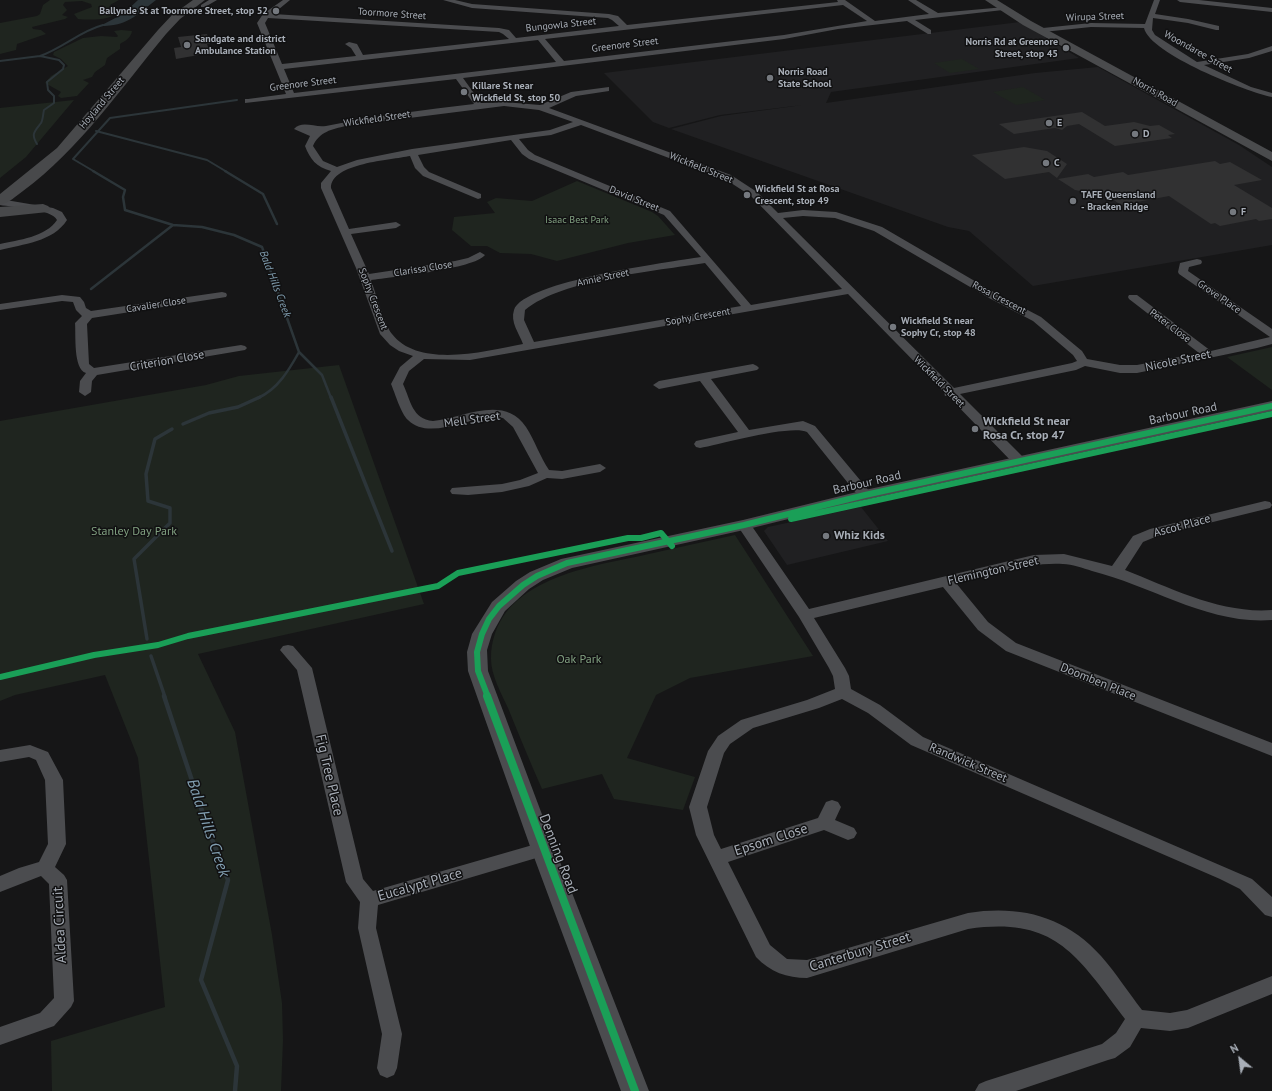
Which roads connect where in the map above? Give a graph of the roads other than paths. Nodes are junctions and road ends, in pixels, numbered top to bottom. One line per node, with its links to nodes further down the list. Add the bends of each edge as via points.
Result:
1 (214, 0): 10 (street, Hoyland Street)
2 (273, 0): 8 (street)
3 (446, 0): 20 (street, via 472,6 609,16)
4 (911, 0): 15 (street)
5 (990, 0): 12 (main road, Norris Road)
6 (1157, 0): 16 (street)
7 (1180, 0): 11 (street)
8 (285, 1): 14 (street)
9 (842, 1): 18 (street); 20 (street, Bungowla Street)
10 (198, 2): 46 (main road, Hoyland Street, via 176,17 62,151); 47 (main road, Hoyland Street, via 168,15 155,27 44,156)
11 (1245, 4): 13 (street)
12 (1003, 8): 15 (street, Greenore Street); 22 (main road, Norris Road)
13 (1272, 10)
14 (266, 16): 25 (street, Toormore Street, via 499,30 506,32); 31 (street, via 260,23)
15 (937, 16): 17 (street, Greenore Street)
16 (1152, 16): 19 (street); 21 (street)
17 (908, 19): 18 (street, Greenore Street); 23 (street)
18 (874, 23): 29 (street, Greenore Street)
19 (1148, 26): 22 (street, Wirupa Street, via 1091,24); 30 (street, Woondaree Street, via 1155,40)
20 (625, 28): 24 (street, Bungowla Street)
21 (1216, 28)
22 (1040, 29): 44 (main road, Norris Road)
23 (928, 32)
24 (539, 38): 25 (street, Bungowla Street); 29 (street)
25 (514, 40): 28 (street, Bungowla Street)
26 (349, 44): 28 (street, via 354,46)
27 (1270, 51): 30 (street)
28 (361, 58): 31 (street, Bungowla Street)
29 (562, 64): 32 (street, Greenore Street)
30 (1198, 64): 34 (street, Woondaree Street, via 1237,84)
31 (280, 67): 35 (street)
32 (458, 76): 35 (street, Greenore Street); 37 (street)
33 (606, 89): 38 (street, via 574,94)
34 (1272, 95)
35 (291, 96): 36 (street, Greenore Street)
36 (248, 101)
37 (479, 106): 38 (street, Wickfield Street, via 504,104); 40 (street, Wickfield Street, via 346,123)
38 (541, 108): 39 (street, Wickfield Street)
39 (581, 122): 42 (street, via 551,132); 52 (street, Wickfield Street, via 728,177 744,186)
40 (326, 129): 41 (street, Wickfield Street); 41 (street, Wickfield Street, via 298,129)
41 (314, 135): 45 (street, via 309,146 316,161)
42 (514, 138): 43 (street); 57 (street, David Street, via 532,157 663,210)
43 (412, 152): 45 (street, via 357,163); 48 (street, via 426,174)
44 (1272, 157)
45 (338, 170): 54 (street, Sophy Crescent, via 329,178 326,188)
46 (26, 182): 47 (main road, Hoyland Street); 49 (main road, via 28,187 20,200)
47 (0, 195): 49 (street)
48 (478, 196)
49 (20, 205): 50 (street)
50 (43, 209): 51 (main road); 55 (street, via 59,214 62,220 57,227 39,236)
51 (0, 212)
52 (776, 216): 60 (street, Wickfield Street); 72 (street, Rosa Crescent, via 803,213 836,215 878,228 1037,319 1078,353)
53 (396, 225): 54 (street)
54 (346, 232): 59 (street, Sophy Crescent)
55 (0, 247)
56 (480, 256): 59 (street, Clarissa Close, via 455,264)
57 (708, 259): 64 (street, David Street); 68 (street, Annie Street, via 585,280 531,300 520,309 518,320)
58 (1197, 262): 66 (street, Grove Place, via 1184,265 1183,272)
59 (365, 278): 71 (street, Sophy Crescent, via 386,334 392,343)
60 (848, 291): 64 (street, Sophy Crescent); 78 (street, Wickfield Street)
61 (222, 295): 65 (street, Cavalier Close)
62 (1133, 298): 70 (street, Peter Close)
63 (0, 307): 65 (street, via 70,298 76,299 81,310)
64 (748, 308): 68 (street, Sophy Crescent)
65 (89, 315): 74 (street, via 81,324 83,364 87,370)
66 (1272, 334)
67 (1272, 340): 70 (street, Nicole Street)
68 (530, 346): 71 (street, Sophy Crescent, via 470,357)
69 (241, 348): 74 (street, Criterion Close)
70 (1208, 354): 72 (street, Nicole Street, via 1137,369)
71 (420, 356): 84 (street, Mell Street, via 404,369 396,384 416,422 430,426 492,414 506,415 515,421)
72 (1083, 362): 78 (street, via 1076,366)
73 (753, 368): 75 (street)
74 (93, 372): 77 (street, via 86,381)
75 (703, 377): 76 (street); 80 (street)
76 (659, 385)
77 (86, 392)
78 (949, 393): 82 (street, Wickfield Street)
79 (1272, 406): 82 (street, Barbour Road)
80 (746, 434): 81 (street); 86 (street, via 803,425 811,429)
81 (700, 444)
82 (1019, 461): 86 (street, Barbour Road)
83 (600, 468): 84 (street, via 562,475)
84 (545, 474): 85 (street, via 533,480 480,492)
85 (457, 491)
86 (865, 495): 88 (street, Barbour Road)
87 (1266, 505): 89 (street, Ascot Place, via 1155,532 1138,539)
88 (744, 526): 91 (street); 93 (street, Barbour Road, via 560,566 540,574 510,593)
89 (1116, 572): 90 (street, Flemington Street, via 1064,559 1034,560); 92 (street, Flemington Street, via 1216,610 1260,616)
90 (946, 582): 91 (street, Flemington Street); 96 (street, Doomben Place, via 983,626 1011,647)
91 (805, 615): 95 (street, via 841,676)
92 (1272, 615)
93 (487, 622): 99 (street, Denning Road, via 477,650 478,671)
94 (288, 650): 103 (street, Fig Tree Place, via 304,668 355,882)
95 (843, 692): 100 (street, Canterbury Street, via 746,724 724,740 716,752 698,807 705,835); 104 (street, Randwick Street, via 874,709 917,741 1246,884)
96 (1272, 750)
97 (0, 756): 101 (street, via 30,751 42,756 54,780 57,844)
98 (848, 833): 100 (street, Epsom Close, via 828,815)
99 (543, 849): 103 (street, Eucalypt Place); 109 (street, Denning Road)
100 (717, 858): 106 (street, Canterbury Street, via 763,951 770,960 781,967 807,969 961,921 1011,917 1028,920 1053,931 1077,946 1094,962)
101 (45, 868): 102 (street); 107 (street, Aldea Circuit, via 58,880 64,1001 47,1020)
102 (0, 884)
103 (369, 900): 108 (street, Eucalypt Place, via 367,928 392,1034)
104 (1272, 909)
105 (1272, 985): 106 (street, via 1188,1019 1170,1022)
106 (1136, 1018): 110 (street, via 1123,1040 1108,1051)
107 (0, 1036)
108 (387, 1068)
109 (635, 1091)
110 (986, 1091)

